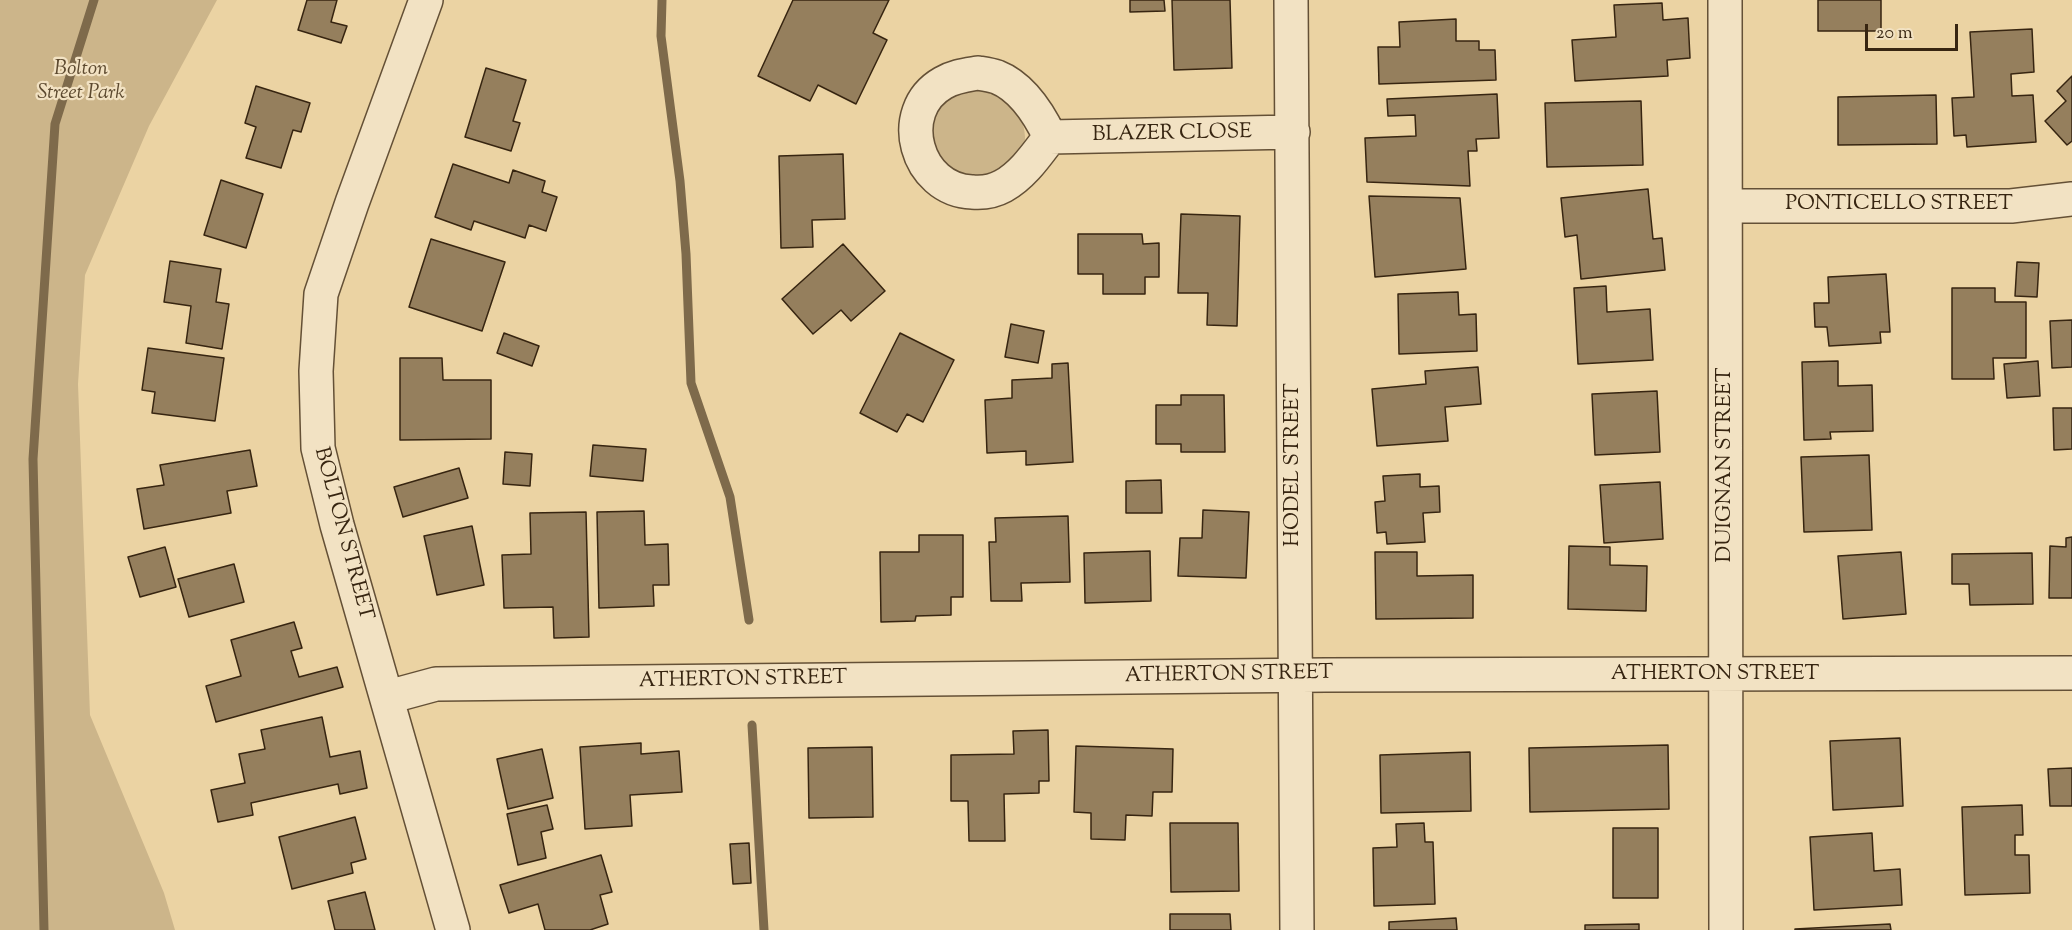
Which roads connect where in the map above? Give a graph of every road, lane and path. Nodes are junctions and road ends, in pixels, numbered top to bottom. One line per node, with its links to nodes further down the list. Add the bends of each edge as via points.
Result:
1 (426, 0): 11 (street, BOLTON STREET, via 321,294 316,370 318,448)
2 (1291, 0): 4 (street, HODEL STREET)
3 (1725, 0): 7 (street, DUIGNAN STREET)
4 (1293, 132): 5 (street, BLAZER CLOSE); 9 (street, HODEL STREET)
5 (1050, 137)
6 (2072, 199): 7 (street, PONTICELLO STREET, via 2011,206)
7 (1726, 206): 10 (street, DUIGNAN STREET)
8 (2072, 673): 10 (street, ATHERTON STREET)
9 (1294, 675): 10 (street, ATHERTON STREET); 11 (street, ATHERTON STREET, via 436,684); 13 (street, HODEL STREET)
10 (1726, 675): 14 (street, DUIGNAN STREET)
11 (388, 697): 12 (street, BOLTON STREET)
12 (453, 930)
13 (1296, 930)
14 (1726, 930)

